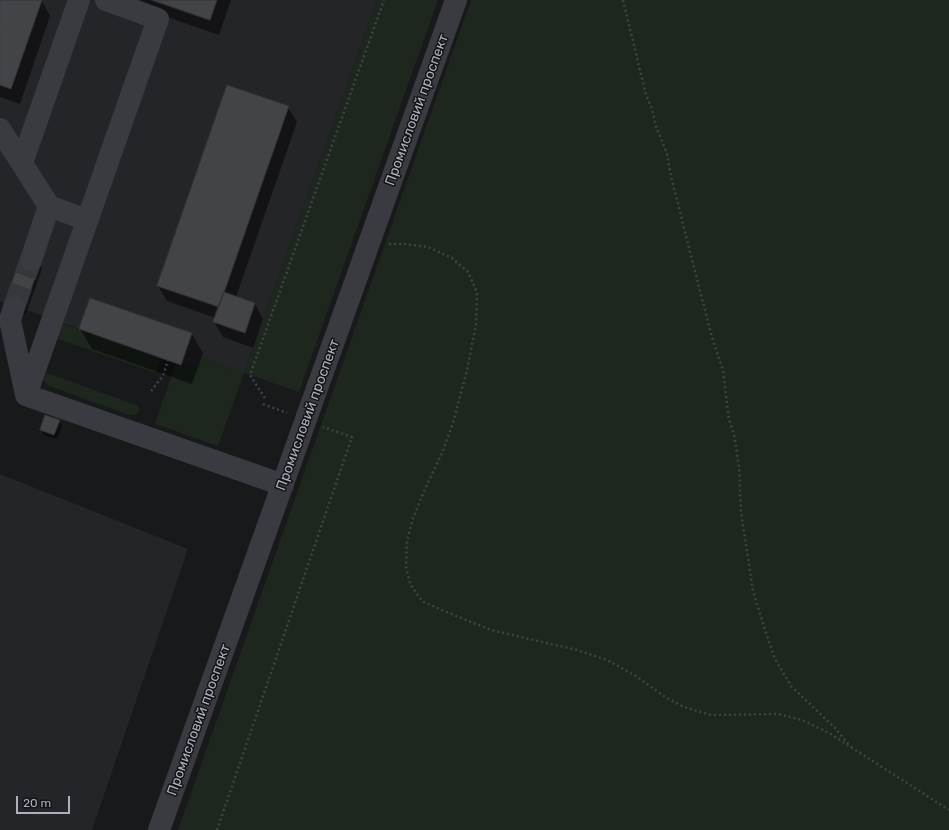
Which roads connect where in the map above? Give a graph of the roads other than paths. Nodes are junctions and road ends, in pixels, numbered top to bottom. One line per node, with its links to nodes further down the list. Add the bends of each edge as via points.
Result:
1 (80, 0): 5 (street)
2 (106, 0): 7 (street, via 158,19)
3 (456, 0): 11 (street, Промисловий проспект)
4 (0, 129): 5 (street)
5 (22, 163): 6 (street)
6 (49, 206): 7 (street); 8 (street)
7 (87, 220): 10 (street)
8 (31, 260)
9 (14, 307): 10 (street, via 10,320)
10 (26, 395): 11 (street)
11 (283, 485): 12 (street, Промисловий проспект)
12 (159, 830)

